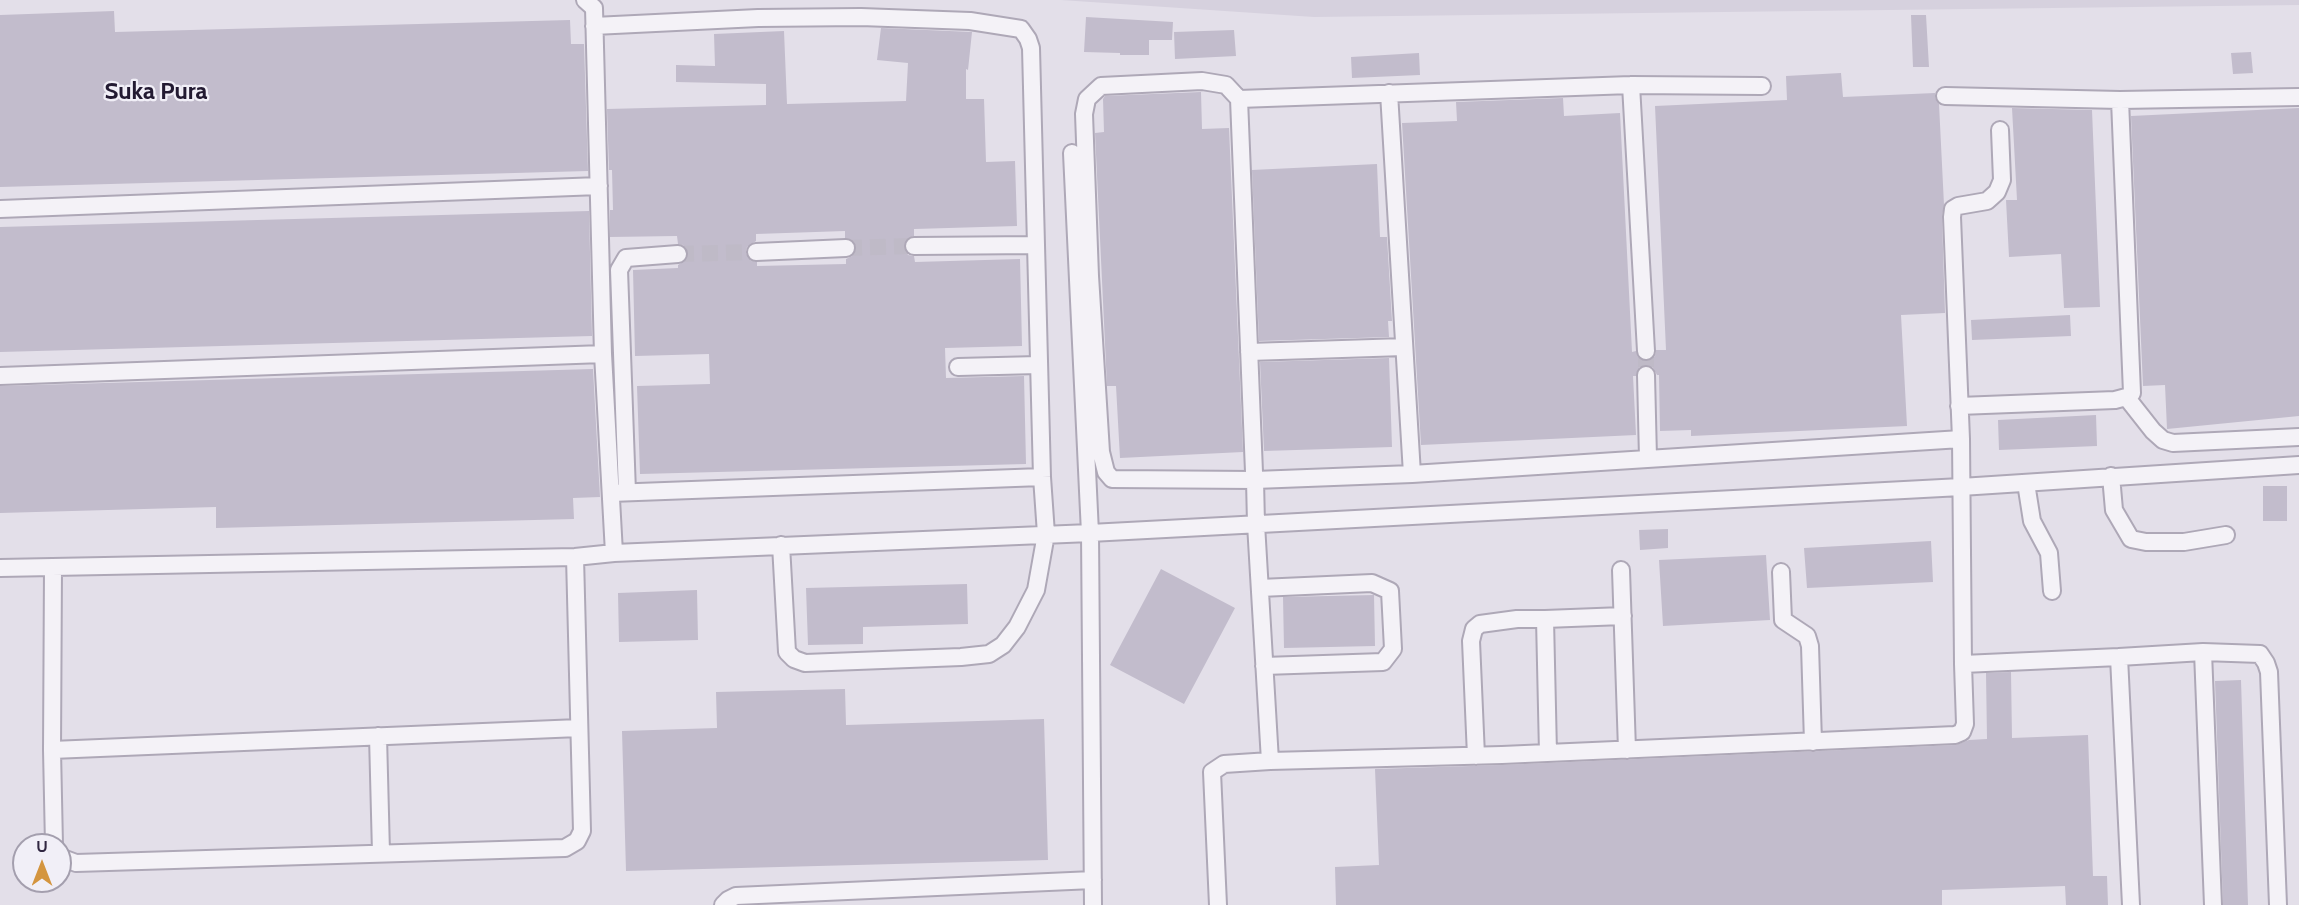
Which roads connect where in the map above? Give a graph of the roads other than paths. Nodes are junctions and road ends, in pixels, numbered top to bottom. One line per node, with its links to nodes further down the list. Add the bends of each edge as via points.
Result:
1 (585, 0): 2 (lane, via 594,8)
2 (594, 26): 12 (lane); 14 (lane, via 861,17 970,21 1021,29 1030,48)
3 (1631, 85): 4 (lane); 5 (lane); 20 (lane)
4 (1762, 86)
5 (1389, 93): 8 (lane); 19 (lane)
6 (1945, 96): 9 (lane)
7 (2299, 97): 9 (lane)
8 (1239, 99): 21 (lane); 36 (lane, via 1226,85 1202,81 1101,86 1086,99 1084,114 1101,452 1106,472 1112,479 1123,480)
9 (2120, 100): 27 (lane, via 2132,393)
10 (2000, 130): 28 (lane, via 2002,180 1997,192 1987,201 1953,209)
11 (1072, 153): 41 (lane)
12 (599, 186): 13 (lane); 22 (lane)
13 (0, 209)
14 (1036, 245): 15 (lane); 23 (lane)
15 (914, 246)
16 (846, 248): 17 (lane)
17 (756, 252)
18 (678, 254): 39 (lane, via 626,258 619,270)
19 (1404, 347): 21 (lane); 33 (lane)
20 (1646, 351)
21 (1249, 352): 36 (lane)
22 (603, 354): 26 (lane); 39 (lane)
23 (1038, 364): 24 (lane); 35 (lane)
24 (958, 367)
25 (1646, 375): 31 (lane)
26 (0, 376)
27 (2127, 398): 28 (lane); 29 (lane, via 2153,431 2173,443)
28 (1959, 406): 30 (lane)
29 (2299, 437)
30 (1961, 439): 31 (lane); 38 (lane)
31 (1648, 458): 33 (lane)
32 (2299, 465): 34 (lane)
33 (1412, 474): 36 (lane)
34 (2111, 476): 37 (lane); 43 (lane, via 2114,510 2131,539 2184,542)
35 (1042, 477): 39 (lane); 42 (lane)
36 (1255, 480): 40 (lane)
37 (2026, 483): 38 (lane); 52 (lane, via 2032,521 2049,554)
38 (1961, 487): 40 (lane); 57 (lane)
39 (619, 493): 45 (lane)
40 (1256, 524): 41 (lane); 51 (lane)
41 (1090, 533): 42 (lane); 70 (lane)
42 (1046, 534): 44 (lane); 44 (lane, via 1036,590 1017,627 1003,645 989,654 961,657 805,663 794,659 787,652)
43 (2226, 535)
44 (781, 545): 45 (lane)
45 (614, 554): 46 (lane)
46 (575, 557): 47 (lane); 59 (lane)
47 (53, 567): 48 (lane); 62 (lane)
48 (0, 568)
49 (1621, 570): 53 (lane)
50 (1781, 572): 61 (lane, via 1784,620 1807,636 1810,646)
51 (1260, 588): 58 (lane); 58 (lane, via 1372,583 1390,591 1393,649 1383,662)
52 (2052, 591)
53 (1623, 616): 54 (lane); 63 (lane)
54 (1545, 619): 64 (lane); 65 (lane, via 1517,619 1474,628 1471,641)
55 (2203, 652): 56 (lane); 75 (lane); 76 (lane, via 2260,654 2269,672)
56 (2119, 657): 57 (lane); 74 (lane)
57 (1963, 664): 61 (lane, via 1962,732)
58 (1264, 666): 66 (lane)
59 (579, 728): 60 (lane); 68 (lane, via 582,831 577,841 565,848)
60 (378, 736): 62 (lane); 68 (lane)
61 (1813, 741): 63 (lane)
62 (52, 750): 67 (lane)
63 (1627, 750): 64 (lane)
64 (1548, 753): 65 (lane)
65 (1476, 756): 66 (lane)
66 (1270, 761): 73 (lane, via 1224,764 1212,772)
67 (54, 833)
68 (381, 853): 69 (lane)
69 (72, 862)
70 (1093, 880): 71 (lane, via 736,896); 72 (lane)
71 (723, 905)
72 (1093, 905)
73 (1218, 905)
74 (2131, 905)
75 (2213, 905)
76 (2278, 905)

